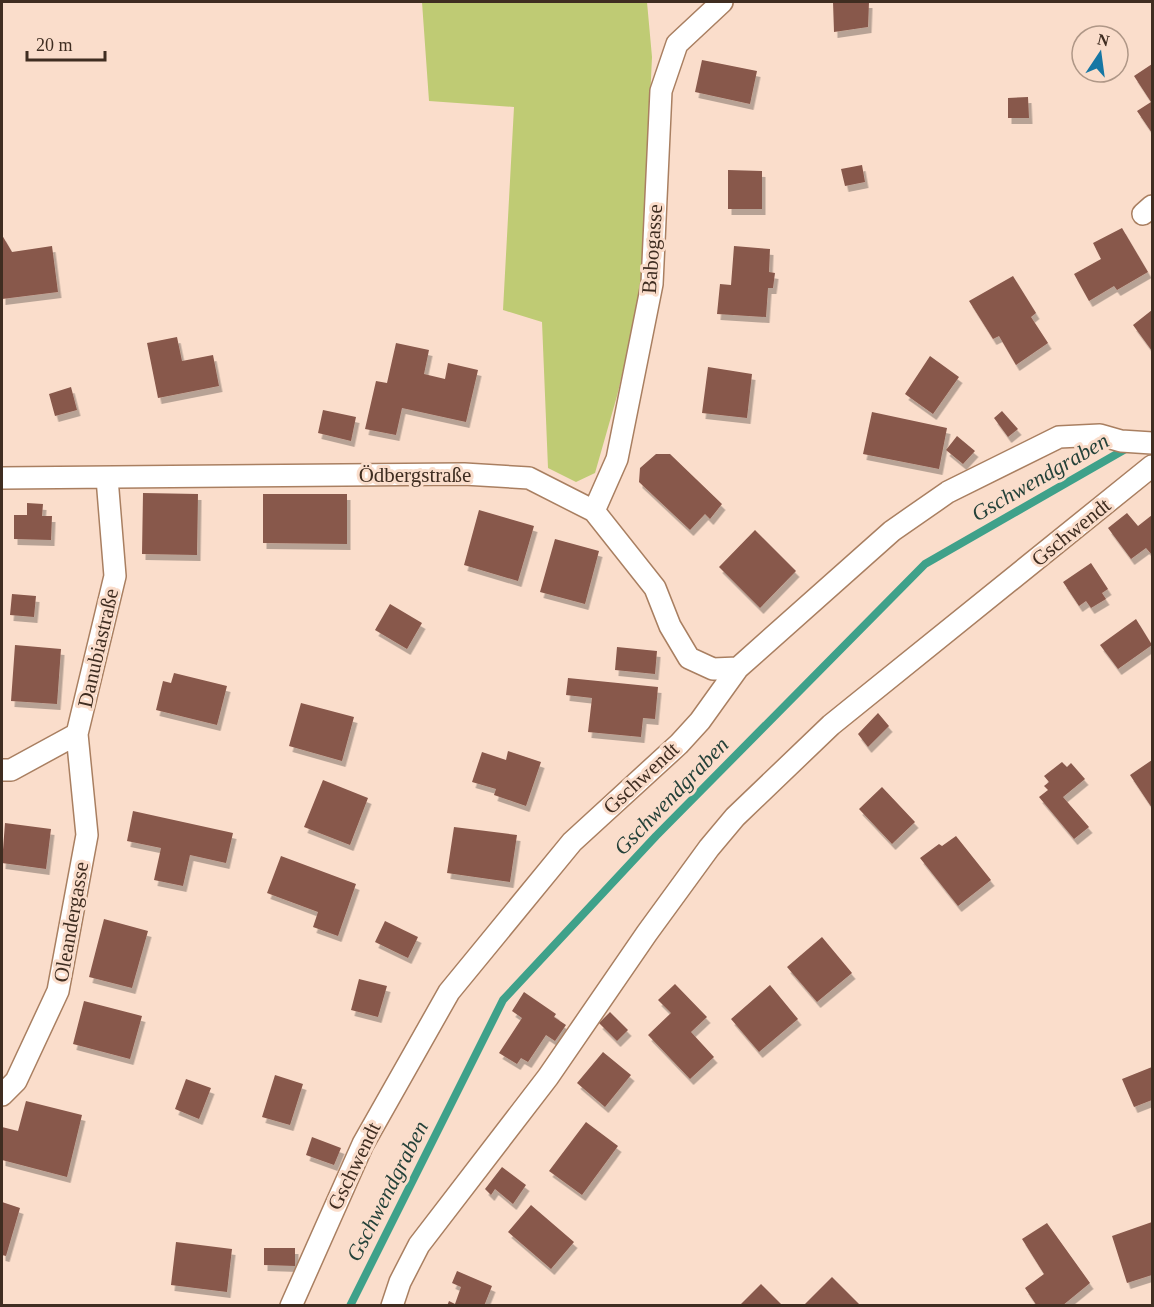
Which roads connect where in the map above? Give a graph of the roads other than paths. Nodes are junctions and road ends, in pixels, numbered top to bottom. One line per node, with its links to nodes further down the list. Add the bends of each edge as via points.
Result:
1 (722, 2): 6 (street, Babogasse, via 677,44 662,91 652,284 617,459)
2 (1152, 443): 7 (street, Gschwendt, via 1100,435 1059,437 948,492 892,531)
3 (1152, 466): 12 (street, Gschwendt, via 831,725 735,817 647,933 548,1077 419,1245)
4 (2, 478): 5 (street, Ödbergstraße)
5 (106, 478): 6 (street, Ödbergstraße, via 464,474 529,478); 8 (street, Danubiastraße, via 115,576)
6 (594, 511): 7 (street, Ödbergstraße, via 655,588 670,626 689,658 714,669)
7 (738, 668): 11 (street, Gschwendt, via 679,744 572,842 449,992 363,1144)
8 (77, 734): 9 (street, Danubiastraße, via 11,770); 10 (street, Oleandergasse, via 87,835 58,992 16,1081)
9 (2, 770)
10 (2, 1095)
11 (291, 1305)
12 (392, 1305)

